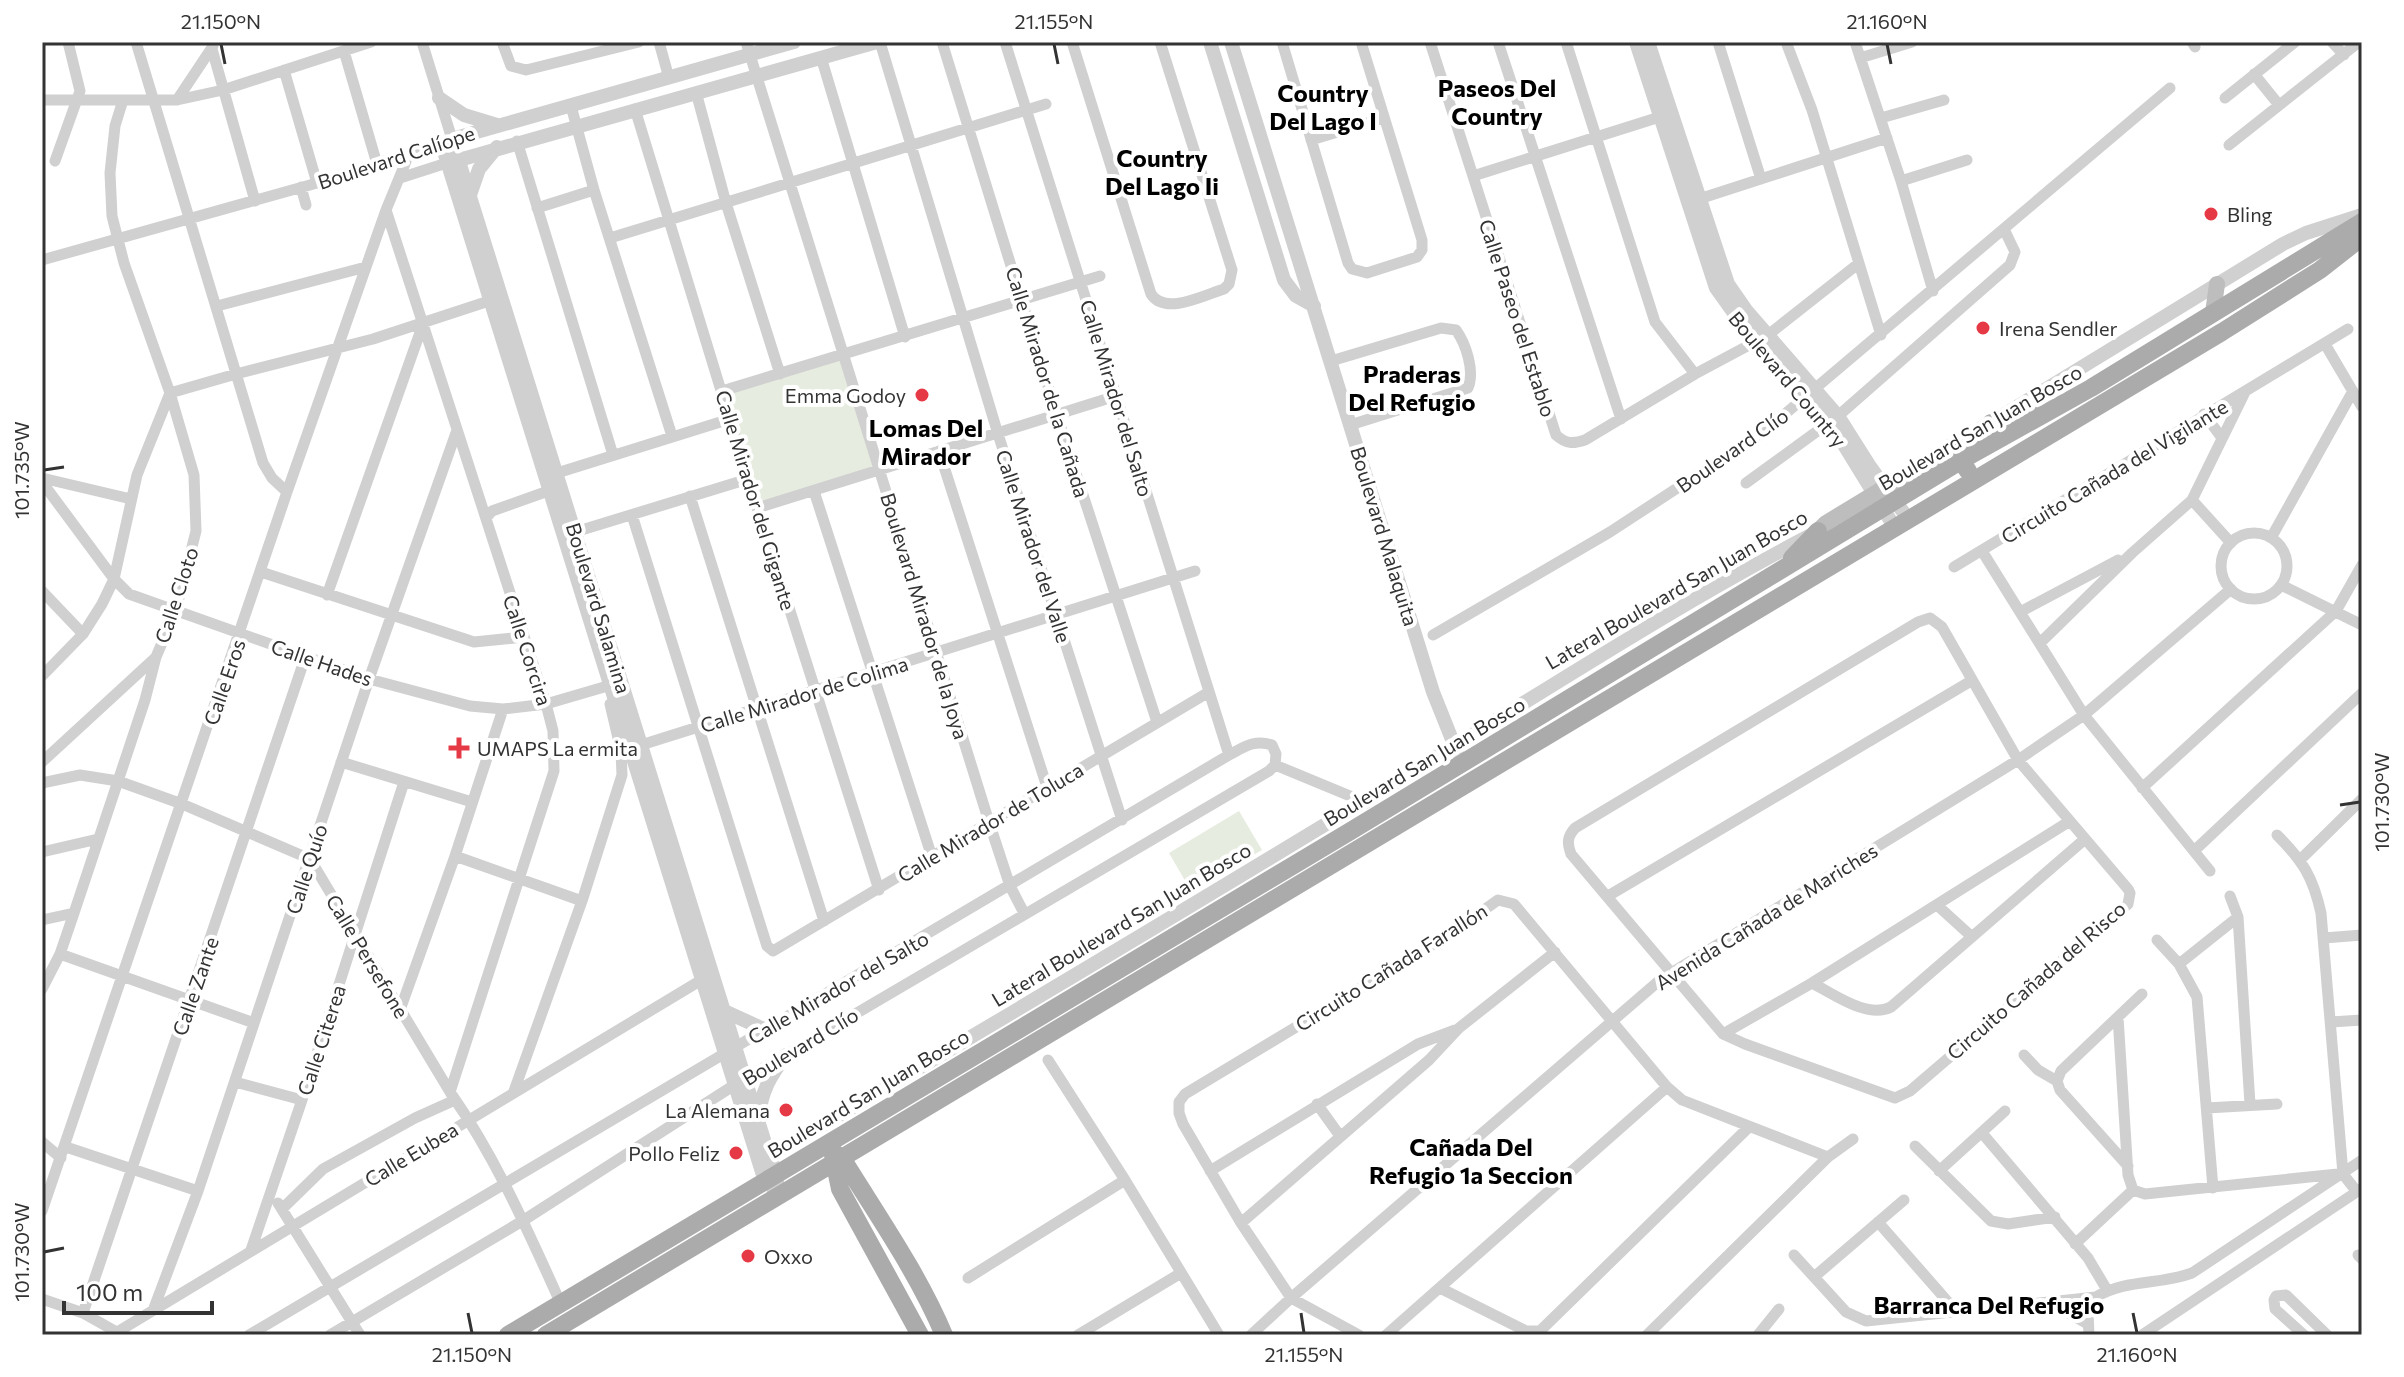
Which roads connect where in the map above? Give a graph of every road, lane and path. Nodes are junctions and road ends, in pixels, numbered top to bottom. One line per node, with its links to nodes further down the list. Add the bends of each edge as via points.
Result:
1 (68, 42): 45 (street)
2 (136, 42): 48 (street)
3 (371, 42): 32 (street)
4 (422, 42): 43 (street, Boulevard Salamina)
5 (502, 42): 6 (street, via 511,66 526,70)
6 (639, 42)
7 (659, 42): 39 (street)
8 (794, 42): 31 (street, Boulevard Calíope)
9 (878, 42): 34 (street, Boulevard Calíope); 67 (street, Calle Mirador del Valle)
10 (942, 42): 61 (street, Calle Mirador de la Cañada)
11 (1005, 42): 55 (street, Calle Mirador del Salto)
12 (1072, 42): 13 (street, via 1151,294 1168,305 1224,289 1232,270)
13 (1160, 42)
14 (1210, 42): 111 (street, via 1284,280 1296,296)
15 (1231, 42): 111 (street, Boulevard Malaquita)
16 (1282, 42): 64 (street)
17 (1361, 42): 57 (street)
18 (1430, 42): 78 (street, Calle Paseo del Establo)
19 (1498, 42): 71 (street)
20 (1566, 42): 62 (street)
21 (1636, 42): 56 (street, Boulevard Country)
22 (1648, 42): 56 (street, Boulevard Country)
23 (1718, 42): 80 (street)
24 (1786, 42): 72 (street)
25 (1855, 42): 35 (street)
26 (1912, 42): 35 (street)
27 (2295, 42): 37 (street)
28 (2332, 42): 33 (street)
29 (2359, 42): 33 (street)
30 (213, 46): 41 (street); 49 (street)
31 (748, 48): 38 (street, Boulevard Mirador de la Joya); 39 (street, Boulevard Calíope)
32 (344, 51): 36 (street); 77 (street)
33 (2344, 55): 52 (street)
34 (821, 57): 38 (street, Boulevard Calíope); 76 (street)
35 (1860, 58): 58 (street)
36 (284, 70): 41 (street); 83 (street)
37 (2254, 74): 44 (street); 52 (street)
38 (756, 76): 42 (street, Boulevard Calíope); 82 (street, Boulevard Mirador de la Joya)
39 (669, 78): 53 (street, Boulevard Calíope)
40 (2170, 88): 97 (street, Boulevard Clío)
41 (223, 90): 49 (street); 88 (street)
42 (696, 92): 54 (street, Boulevard Calíope); 89 (street)
43 (439, 98): 60 (street, via 464,115); 65 (street, Boulevard Salamina)
44 (2225, 98)
45 (79, 99): 46 (street); 47 (street); 74 (street)
46 (42, 100)
47 (123, 100): 48 (street); 100 (street, Calle Cloto, via 115,126 109,195)
48 (154, 100): 49 (street); 94 (street)
49 (177, 100)
50 (1944, 100): 58 (street)
51 (1046, 104): 55 (street)
52 (2279, 105): 68 (street)
53 (571, 106): 59 (street); 60 (street, Boulevard Calíope)
54 (635, 109): 59 (street, Boulevard Calíope); 95 (street, Calle Mirador del Gigante)
55 (1025, 109): 61 (street); 105 (street, Calle Mirador del Salto)
56 (1665, 116): 62 (street); 87 (street, Boulevard Country); 119 (street, Boulevard Country, via 1707,269 1716,288)
57 (1384, 118): 64 (street); 64 (street, via 1422,240 1422,250 1410,261 1367,273 1352,269)
58 (1881, 118): 63 (street)
59 (576, 125): 66 (street, Boulevard Calíope); 85 (street)
60 (497, 126): 65 (street, Boulevard Calíope)
61 (967, 127): 67 (street); 109 (street, Calle Mirador de la Cañada)
62 (1596, 137): 71 (street); 127 (street, via 1655,322)
63 (1887, 138): 72 (street); 81 (street)
64 (1311, 140)
65 (446, 141): 70 (street, Boulevard Calíope); 75 (street, Boulevard Salamina)
66 (517, 141): 69 (street, Boulevard Calíope); 91 (street)
67 (911, 144): 76 (street); 113 (street, Calle Mirador del Valle)
68 (2229, 145)
69 (497, 147): 75 (street, Boulevard Calíope); 86 (street, via 479,169)
70 (409, 154): 77 (street, Boulevard Calíope); 79 (street, Calle Eros)
71 (1534, 157): 78 (street); 140 (street)
72 (1826, 159): 80 (street); 102 (street)
73 (1967, 160): 81 (street)
74 (55, 161)
75 (454, 161): 79 (street); 86 (street, Boulevard Salamina); 108 (street, Boulevard Salamina)
76 (852, 163): 82 (street); 118 (street)
77 (377, 164): 83 (street, Boulevard Calíope)
78 (1473, 176): 140 (street, Calle Paseo del Establo, via 1556,435 1574,444)
79 (400, 178): 92 (street, Calle Eros)
80 (1761, 179): 87 (street)
81 (1901, 181): 107 (street)
82 (789, 182): 89 (street); 123 (street, Boulevard Mirador de la Joya)
83 (317, 183): 84 (street, Boulevard Calíope)
84 (301, 187): 88 (street, Boulevard Calíope); 90 (street)
85 (594, 190): 91 (street); 99 (street)
86 (470, 195): 152 (street, Boulevard Salamina)
87 (1699, 199): 119 (street, Boulevard Country, via 1728,284)
88 (255, 201): 94 (street, Boulevard Calíope)
89 (726, 203): 95 (street); 126 (street)
90 (306, 205)
91 (537, 208): 150 (street)
92 (386, 210): 103 (street, Calle Eros); 114 (street, Calle Corcira)
93 (2362, 215): 106 (street, via 2306,233)
94 (191, 219): 100 (street, Boulevard Calíope); 110 (street)
95 (669, 220): 99 (street); 129 (street, Calle Mirador del Gigante)
96 (2362, 222): 112 (main road, Boulevard San Juan Bosco)
97 (2004, 229): 107 (street, Boulevard Clío); 141 (street, Boulevard Clío, via 2015,252 2010,265)
98 (2362, 237): 155 (main road, Boulevard San Juan Bosco, via 2234,324)
99 (610, 238): 146 (street)
100 (117, 239): 101 (street, Boulevard Calíope); 132 (street, Calle Cloto)
101 (42, 260)
102 (1858, 264): 117 (street); 119 (street, Calle Paseo del Establo)
103 (366, 267): 110 (street); 122 (street, Calle Eros)
104 (1100, 276): 105 (street)
105 (1081, 282): 109 (street); 133 (street, Calle Mirador del Salto)
106 (2217, 284): 112 (main road); 115 (street)
107 (1933, 291): 117 (street, Boulevard Clío)
108 (492, 300): 114 (street); 157 (street, Boulevard Salamina)
109 (1022, 300): 113 (street); 138 (street, Calle Mirador de la Cañada)
110 (217, 306): 125 (street)
111 (1314, 306): 124 (street, Boulevard Malaquita)
112 (2213, 313): 121 (main road, Boulevard San Juan Bosco)
113 (964, 319): 118 (street); 145 (street, Calle Mirador del Valle)
114 (423, 323): 122 (street); 144 (street, Calle Corcira); 184 (street)
115 (2150, 326): 121 (street); 142 (street)
116 (2348, 329): 120 (street, Circuito Cañada del Vigilante)
117 (1881, 335): 128 (street, Boulevard Clío)
118 (905, 337): 123 (street)
119 (1761, 338): 127 (street, Calle Paseo del Establo); 128 (street, Boulevard Country); 134 (street, Boulevard Country)
120 (2325, 344): 130 (street); 131 (street, Circuito Cañada del Vigilante)
121 (2161, 345): 136 (main road, Boulevard San Juan Bosco)
122 (339, 348): 125 (street); 159 (street, Calle Eros)
123 (844, 355): 126 (street); 151 (street, Boulevard Mirador de la Joya)
124 (1331, 361): 143 (street, Boulevard Malaquita); 143 (street, via 1448,327 1456,330 1471,371 1468,388)
125 (236, 374): 132 (street); 159 (street, via 263,463)
126 (780, 374): 129 (street)
127 (1695, 374): 140 (street, Calle Paseo del Establo)
128 (1816, 389): 134 (street, Boulevard Clío); 141 (street, Boulevard Country)
129 (722, 391): 139 (street, Calle Mirador del Gigante)
130 (2353, 391): 135 (street); 170 (street)
131 (2245, 392): 137 (street, Circuito Cañada del Vigilante); 147 (street)
132 (170, 393): 162 (street); 186 (street, Calle Cloto, via 197,504 196,531)
133 (1116, 396): 138 (street); 179 (street, Calle Mirador del Salto)
134 (1804, 398): 141 (street, Boulevard Country); 195 (street, Boulevard Clío, via 1766,430 1610,532)
135 (2362, 407)
136 (2048, 413): 142 (main road); 149 (main road, Boulevard San Juan Bosco)
137 (2204, 414): 147 (street); 172 (street, Circuito Cañada del Vigilante)
138 (1057, 415): 145 (street); 185 (street, Calle Mirador de la Cañada)
139 (730, 419): 146 (street); 153 (street, Calle Mirador del Gigante)
140 (1621, 419)
141 (1833, 420): 156 (street, Boulevard Clío); 161 (street, Boulevard Country)
142 (1991, 423): 149 (main road)
143 (1350, 425): 216 (street, Boulevard Malaquita)
144 (457, 430): 166 (street, Calle Corcira); 189 (street, Calle Quío)
145 (998, 434): 148 (street); 190 (street, Calle Mirador del Valle)
146 (672, 436): 150 (street)
147 (2222, 438): 163 (street)
148 (939, 451): 151 (street); 193 (street)
149 (1957, 454): 155 (main road); 161 (main road, Boulevard San Juan Bosco)
150 (613, 455): 152 (street)
151 (880, 470): 158 (street); 198 (street, Boulevard Mirador de la Joya)
152 (557, 473): 169 (street, Boulevard Salamina)
153 (748, 479): 160 (street); 164 (street, Calle Mirador del Gigante)
154 (42, 480): 162 (street); 180 (street, Calle Hades)
155 (1973, 481): 167 (main road, Boulevard San Juan Bosco)
156 (1746, 483)
157 (551, 490): 166 (street, via 492,511); 205 (street, Boulevard Salamina)
158 (814, 491): 164 (street); 201 (street)
159 (287, 492): 177 (street, Calle Eros)
160 (690, 496): 165 (street); 210 (street)
161 (1885, 498): 167 (street, Boulevard Country); 168 (main road, Lateral Boulevard San Juan Bosco); 178 (main road, Boulevard San Juan Bosco)
162 (131, 499): 180 (street)
163 (2192, 500): 171 (street); 173 (street)
164 (757, 508): 206 (street, Calle Mirador del Gigante)
165 (632, 515): 169 (street); 214 (street)
166 (486, 518): 196 (street, Calle Corcira)
167 (1902, 524): 242 (main road, Boulevard San Juan Bosco)
168 (1818, 531): 178 (main road); 216 (street, Lateral Boulevard San Juan Bosco)
169 (575, 532): 215 (street, Boulevard Salamina)
170 (2271, 538): 171 (street, via 2250,533); 181 (street, via 2287,565)
171 (2231, 543): 182 (street, via 2222,561)
172 (1982, 551): 175 (street); 188 (street, Circuito Cañada del Vigilante)
173 (2132, 553): 188 (street); 197 (street)
174 (2362, 565): 187 (street)
175 (1954, 567)
176 (1195, 571): 179 (street, Calle Mirador de Colima)
177 (261, 572): 184 (street); 192 (street, Calle Eros)
178 (1780, 573): 222 (main road, Boulevard San Juan Bosco)
179 (1173, 577): 185 (street, Calle Mirador de Colima); 207 (street, Calle Mirador del Salto)
180 (114, 579): 186 (street, Calle Hades, via 137,598); 194 (street)
181 (2281, 585): 182 (street, via 2257,599); 187 (street)
182 (2231, 589): 212 (street, Avenida Cañada de Mariches)
183 (42, 591): 194 (street)
184 (327, 595): 189 (street)
185 (1115, 596): 190 (street, Calle Mirador de Colima); 213 (street, Calle Mirador de la Cañada)
186 (176, 610): 192 (street, Calle Hades); 199 (street, Calle Cloto)
187 (2336, 611): 191 (street); 228 (street)
188 (2020, 612): 197 (street, Circuito Cañada del Vigilante)
189 (391, 616): 196 (street, via 474,642); 203 (street, Calle Quío)
190 (1056, 616): 193 (street, Calle Mirador de Colima); 218 (street, Calle Mirador del Valle)
191 (2362, 625)
192 (241, 633): 200 (street, Calle Hades); 231 (street, Calle Eros)
193 (999, 633): 198 (street, Calle Mirador de Colima); 227 (street)
194 (83, 634): 202 (street)
195 (1433, 635)
196 (524, 637): 209 (street, Calle Corcira)
197 (2040, 643): 212 (street, Circuito Cañada del Vigilante)
198 (936, 653): 201 (street, Calle Mirador de Colima); 236 (street, Boulevard Mirador de la Joya)
199 (156, 657): 220 (street); 224 (street, Calle Cloto)
200 (305, 658): 203 (street, Calle Hades); 237 (street, Calle Zante)
201 (873, 673): 206 (street, Calle Mirador de Colima); 246 (street)
202 (42, 676)
203 (369, 679): 211 (street, Calle Hades, via 442,700); 221 (street, Calle Quío)
204 (1971, 681): 219 (street, Circuito Cañada del Risco); 253 (street); 253 (street, Circuito Cañada del Risco, via 1942,627 1930,618 1918,622 1575,828 1569,835 1571,854)
205 (608, 686): 209 (street, Calle Hades); 255 (street, via 622,775); 272 (street, Boulevard Salamina)
206 (815, 691): 210 (street, Calle Mirador de Colima); 252 (street, Calle Mirador del Gigante)
207 (1209, 692): 213 (street, Calle Mirador de Toluca); 217 (street, Calle Mirador del Salto)
208 (2362, 693): 243 (street)
209 (546, 704): 211 (street, Calle Hades); 250 (street, Calle Corcira, via 554,771)
210 (756, 708): 214 (street, Calle Mirador de Colima); 261 (street)
211 (503, 709): 230 (street)
212 (2084, 715): 219 (street, Avenida Cañada de Mariches); 228 (street, Circuito Cañada del Vigilante)
213 (1157, 722): 218 (street, Calle Mirador de Toluca)
214 (699, 727): 215 (street, Calle Mirador de Colima); 261 (street, Calle Mirador de Toluca, via 770,950)
215 (641, 745): 278 (street, Boulevard Salamina)
216 (1454, 746): 222 (street, Boulevard Malaquita); 229 (street, Lateral Boulevard San Juan Bosco)
217 (1229, 755): 223 (street, Calle Mirador del Salto, via 1264,742 1272,745); 234 (street, Calle Mirador del Salto)
218 (1100, 756): 227 (street, Calle Mirador de Toluca); 234 (street, Calle Mirador del Valle)
219 (2018, 760): 235 (street, Circuito Cañada del Risco); 270 (street, Avenida Cañada de Mariches)
220 (42, 762)
221 (341, 762): 225 (street); 247 (street, Calle Quío)
222 (1461, 764): 233 (main road, Boulevard San Juan Bosco)
223 (1275, 765): 229 (street); 258 (street, Boulevard Clío)
224 (118, 781): 226 (street, via 80,775); 231 (street); 240 (street, Calle Cloto)
225 (404, 782): 230 (street); 262 (street, Calle Citerea)
226 (42, 783)
227 (1047, 787): 236 (street, Calle Mirador de Toluca)
228 (2142, 788): 243 (street, Circuito Cañada del Vigilante)
229 (1363, 801): 233 (street); 325 (street, Lateral Boulevard San Juan Bosco, via 783,1148)
230 (472, 802): 245 (street)
231 (182, 804): 237 (street); 271 (street, Calle Eros)
232 (2360, 806): 248 (street)
233 (1385, 810): 238 (main road, Boulevard San Juan Bosco)
234 (1122, 820): 251 (street, Calle Mirador del Salto)
235 (2070, 821): 241 (street, Circuito Cañada del Risco); 256 (street)
236 (989, 822): 246 (street, Calle Mirador de Toluca); 251 (street, Boulevard Mirador de la Joya)
237 (248, 832): 247 (street); 276 (street, Calle Zante)
238 (1349, 832): 242 (main road); 303 (main road, Boulevard San Juan Bosco)
239 (2277, 835): 248 (street)
240 (98, 839): 244 (street); 257 (street, Calle Cloto)
241 (2085, 839): 264 (street); 286 (street, Circuito Cañada del Risco, via 2128,889 2128,904 1902,1095 1885,1095)
242 (1359, 850): 311 (main road, Boulevard San Juan Bosco)
243 (2195, 850): 249 (street, Circuito Cañada del Vigilante)
244 (42, 852)
245 (455, 856): 250 (street); 277 (street)
246 (932, 857): 252 (street, Calle Mirador de Toluca)
247 (310, 859): 262 (street, Calle Persefone); 283 (street, Calle Quío)
248 (2301, 859): 265 (street, via 2317,894)
249 (2210, 871)
250 (518, 880): 255 (street); 296 (street, Calle Corcira)
251 (1010, 886): 258 (street, Boulevard Mirador de la Joya); 285 (street, Calle Mirador del Salto)
252 (879, 890): 261 (street, Calle Mirador de Toluca)
253 (1608, 896): 270 (street, Circuito Cañada del Risco)
254 (2230, 896): 259 (street)
255 (582, 901): 295 (street)
256 (1938, 906): 264 (street); 273 (street)
257 (74, 913): 260 (street); 268 (street, Calle Cloto)
258 (1024, 913): 288 (street, Boulevard Clío)
259 (2238, 917): 269 (street); 299 (street)
260 (42, 920)
261 (824, 921)
262 (355, 933): 277 (street, Calle Persefone); 297 (street, Calle Citerea)
263 (2362, 935): 265 (street)
264 (1971, 936): 273 (street, via 1884,1010 1869,1010)
265 (2324, 938): 282 (street)
266 (2157, 940): 269 (street)
267 (1555, 952): 280 (street, Circuito Cañada Farallón); 284 (street); 321 (street, Circuito Cañada Farallón, via 1514,904 1498,900 1185,1094 1179,1113)
268 (60, 954): 271 (street); 274 (street, Calle Cloto)
269 (2179, 964): 301 (street, via 2197,997)
270 (1672, 972): 280 (street, Avenida Cañada de Mariches); 286 (street, Circuito Cañada del Risco)
271 (123, 977): 276 (street); 315 (street, Calle Eros)
272 (703, 979): 287 (street, Boulevard Salamina); 295 (street, Calle Eubea)
273 (1812, 983): 286 (street)
274 (43, 986)
275 (2142, 994): 279 (street)
276 (190, 1002): 283 (street); 320 (street, Calle Zante)
277 (400, 1010): 296 (street, Calle Persefone)
278 (724, 1011): 285 (street); 287 (street, Boulevard Salamina)
279 (2118, 1017): 291 (street, via 2061,1071); 319 (street)
280 (1612, 1020): 294 (street, Circuito Cañada Farallón); 352 (street, Avenida Cañada de Mariches)
281 (2362, 1020): 282 (street)
282 (2331, 1022): 323 (street)
283 (254, 1023): 292 (street, Calle Quío)
284 (1459, 1028): 298 (street, via 1418,1044); 309 (street)
285 (766, 1030): 287 (street, Calle Mirador del Salto)
286 (1723, 1034)
287 (731, 1050): 293 (street, Boulevard Salamina); 326 (street, Calle Mirador del Salto)
288 (786, 1055): 293 (street, Boulevard Clío); 305 (street, via 767,1081)
289 (2024, 1055): 291 (street)
290 (1048, 1060): 324 (street)
291 (2057, 1081): 319 (street)
292 (235, 1082): 297 (street); 329 (street, Calle Quío)
293 (740, 1082): 305 (street, Boulevard Salamina); 325 (street, Boulevard Salamina); 338 (street, Boulevard Clío)
294 (1667, 1087): 306 (street, Circuito Cañada Farallón, via 1682,1100); 349 (street)
295 (514, 1092): 304 (street, Calle Eubea)
296 (453, 1096): 304 (street, Calle Persefone); 334 (street, via 323,1169)
297 (302, 1100): 331 (street, Calle Citerea)
298 (1317, 1104): 309 (street); 321 (street)
299 (2250, 1104): 300 (street); 301 (street)
300 (2277, 1104)
301 (2207, 1108): 327 (street)
302 (2005, 1111): 307 (street)
303 (869, 1118): 308 (main road, Boulevard San Juan Bosco); 311 (main road, via 865,1134)
304 (469, 1119): 326 (street, Calle Persefone); 341 (street, Calle Eubea)
305 (758, 1121): 325 (street, Boulevard Salamina)
306 (1749, 1127): 316 (street, Circuito Cañada Farallón); 349 (street, via 1540,1331 1526,1331)
307 (1982, 1133): 322 (street); 337 (street)
308 (841, 1135): 314 (main road, Boulevard San Juan Bosco); 317 (main road)
309 (1340, 1136): 340 (street)
310 (1853, 1139): 316 (street)
311 (870, 1141): 317 (main road, Boulevard San Juan Bosco); 336 (main road, via 857,1168)
312 (42, 1142): 315 (street)
313 (1915, 1146): 322 (street)
314 (813, 1151): 317 (main road); 325 (main road, Boulevard San Juan Bosco)
315 (64, 1153): 320 (street); 335 (street, Calle Eros)
316 (1828, 1157): 376 (street)
317 (836, 1158): 325 (main road, Boulevard San Juan Bosco); 332 (main road, via 836,1180); 336 (main road)
318 (2362, 1160): 323 (street)
319 (2128, 1166): 328 (street)
320 (133, 1169): 329 (street); 359 (street, Calle Zante)
321 (1210, 1171): 340 (street, Circuito Cañada Farallón)
322 (1939, 1171): 337 (street, via 1991,1221 2008,1224)
323 (2343, 1174): 327 (street); 330 (street); 350 (street, via 2192,1273)
324 (1125, 1180): 345 (street); 347 (street)
325 (776, 1183): 332 (main road, via 826,1185); 355 (main road, Boulevard San Juan Bosco); 368 (main road, Boulevard San Juan Bosco)
326 (505, 1185): 338 (street, Calle Persefone); 348 (street, Calle Mirador del Salto)
327 (2213, 1188): 328 (street, via 2145,1194)
328 (2133, 1190): 342 (street)
329 (198, 1191): 356 (street, Calle Quío)
330 (2359, 1191): 377 (street)
331 (271, 1192): 334 (street); 343 (street, Calle Citerea)
332 (846, 1200): 369 (main road)
333 (1904, 1200): 339 (street)
334 (282, 1209): 341 (street)
335 (42, 1211)
336 (878, 1217): 370 (main road)
337 (2055, 1217): 342 (street)
338 (524, 1220): 355 (street, Calle Persefone); 360 (street, Boulevard Clío)
339 (1878, 1222): 346 (street); 358 (street)
340 (1241, 1223): 352 (street, Circuito Cañada Farallón)
341 (292, 1225): 343 (street, Calle Eubea); 348 (street)
342 (2075, 1244): 350 (street)
343 (251, 1250): 356 (street, Calle Eubea)
344 (1794, 1255): 346 (street)
345 (1181, 1273): 371 (street); 372 (street)
346 (1814, 1277): 358 (street, via 1846,1312 1866,1321)
347 (968, 1278)
348 (331, 1287): 360 (street); 364 (street, Calle Mirador del Salto)
349 (1440, 1288): 375 (street)
350 (2107, 1290): 351 (street)
351 (2096, 1297): 354 (street); 361 (street)
352 (1291, 1298): 373 (street, Avenida Cañada de Mariches); 374 (street, Circuito Cañada Farallón)
353 (42, 1299): 359 (street)
354 (2050, 1303): 358 (street); 361 (street)
355 (561, 1304): 367 (main road, Boulevard San Juan Bosco)
356 (154, 1308): 362 (street, Calle Eubea)
357 (1779, 1309): 363 (street)
358 (1955, 1310)
359 (83, 1313): 362 (street)
360 (353, 1322): 365 (street, Boulevard Clío); 366 (street)
361 (2087, 1329)
362 (121, 1333)
363 (1760, 1334)
364 (249, 1335)
365 (330, 1335)
366 (360, 1335)
367 (508, 1335)
368 (546, 1335)
369 (920, 1335)
370 (944, 1335)
371 (1078, 1335)
372 (1219, 1335)
373 (1251, 1335)
374 (1359, 1335)
375 (1386, 1335)
376 (1647, 1335)
377 (2142, 1335)
378 (2304, 1335): 379 (street, via 2275,1309 2276,1296 2286,1295)
379 (2327, 1335)

